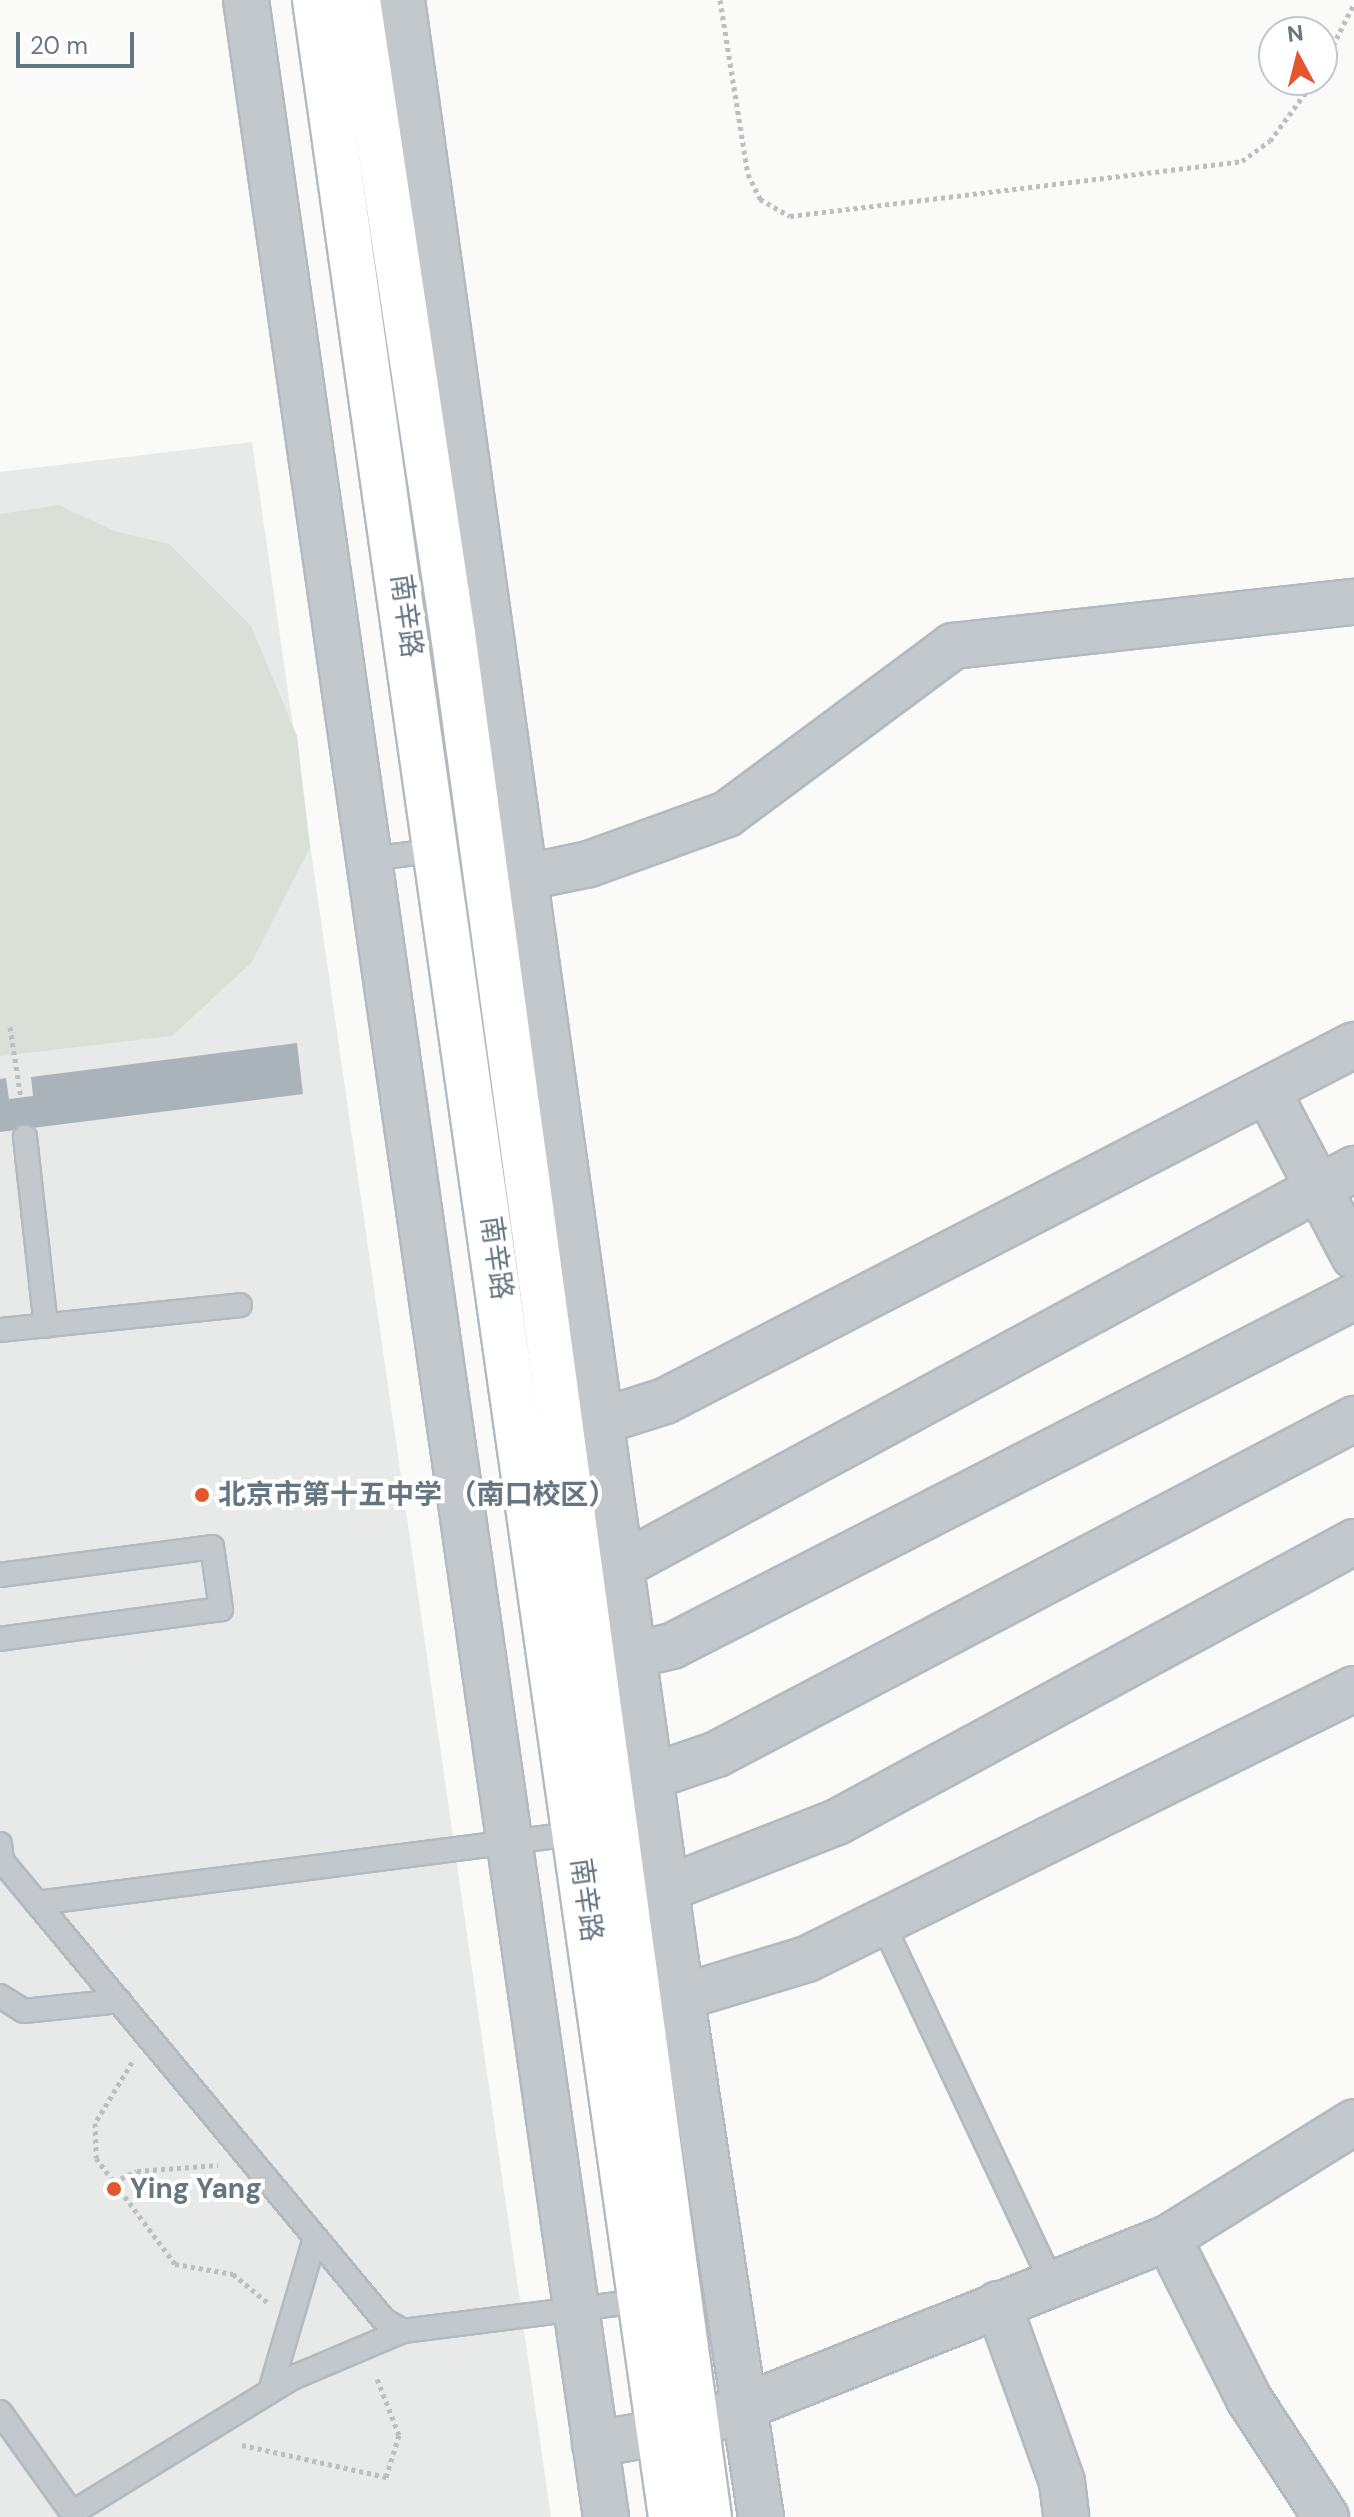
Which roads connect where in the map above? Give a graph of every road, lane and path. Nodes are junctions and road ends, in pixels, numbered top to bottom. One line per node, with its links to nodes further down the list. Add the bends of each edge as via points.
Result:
1 (246, 0): 11 (street)
2 (315, 0): 10 (main road, 南辛路)
3 (358, 0): 13 (main road, 南辛路)
4 (402, 0): 12 (street)
5 (720, 0): 8 (path, via 748,174 760,199 790,216 1242,161 1270,141)
6 (1354, 4): 7 (path)
7 (1338, 36)
8 (1303, 96)
9 (1354, 602): 12 (street, via 953,646 727,814 589,864)
10 (439, 850): 11 (lane); 34 (main road, 南辛路)
11 (369, 859): 35 (street)
12 (527, 877): 13 (street)
13 (522, 993): 26 (street); 31 (main road, 南辛路)
14 (10, 1027): 17 (path)
15 (1354, 1045): 16 (street)
16 (1269, 1094): 19 (street); 26 (street, via 665,1401)
17 (21, 1098)
18 (25, 1137): 23 (lane)
19 (1336, 1179): 20 (street); 28 (street)
20 (1354, 1256)
21 (1354, 1297): 31 (street)
22 (240, 1305): 23 (lane)
23 (46, 1326): 24 (lane)
24 (0, 1330)
25 (1354, 1419): 33 (street, via 717,1754)
26 (602, 1421): 28 (street)
27 (1354, 1542): 37 (street, via 837,1822)
28 (621, 1566): 31 (street)
29 (0, 1575): 30 (lane, via 212,1547 221,1609)
30 (0, 1639)
31 (622, 1676): 33 (street); 34 (main road, 南辛路)
32 (1354, 1689): 39 (street)
33 (650, 1777): 37 (street)
34 (596, 1831): 35 (lane); 50 (main road, 南辛路); 60 (main road, 南辛路)
35 (508, 1842): 38 (lane); 52 (street)
36 (1, 1855): 38 (lane)
37 (666, 1889): 41 (street)
38 (37, 1903): 42 (lane)
39 (882, 1922): 41 (street, via 807,1959); 49 (lane)
40 (0, 1996): 42 (lane, via 24,2011)
41 (682, 1997): 57 (street)
42 (119, 2001): 43 (lane)
43 (155, 2045): 45 (lane); 46 (path, via 129,2064 95,2123 96,2158)
44 (1354, 2122): 48 (street)
45 (241, 2148): 46 (path, via 216,2166 137,2171); 47 (lane)
46 (114, 2182): 53 (path, via 175,2264 233,2274)
47 (315, 2238): 53 (lane); 54 (lane, via 384,2320)
48 (1168, 2238): 49 (street); 67 (street, via 1249,2399)
49 (1052, 2283): 51 (street)
50 (641, 2301): 52 (lane); 60 (main road, 南辛路)
51 (998, 2304): 57 (street); 66 (street, via 1062,2482)
52 (576, 2309): 54 (lane); 61 (street)
53 (295, 2325): 56 (lane)
54 (403, 2331): 55 (lane)
55 (364, 2347): 56 (lane); 59 (path, via 399,2435 386,2477 229,2442)
56 (270, 2391): 59 (lane)
57 (744, 2406): 60 (street); 65 (street)
58 (0, 2412): 59 (lane, via 72,2513)
59 (216, 2423)
60 (678, 2429): 61 (street); 63 (main road, 南辛路); 64 (main road, 南辛路)
61 (595, 2444): 62 (street)
62 (606, 2517)
63 (671, 2517)
64 (709, 2517)
65 (761, 2517)
66 (1066, 2517)
67 (1326, 2517)

